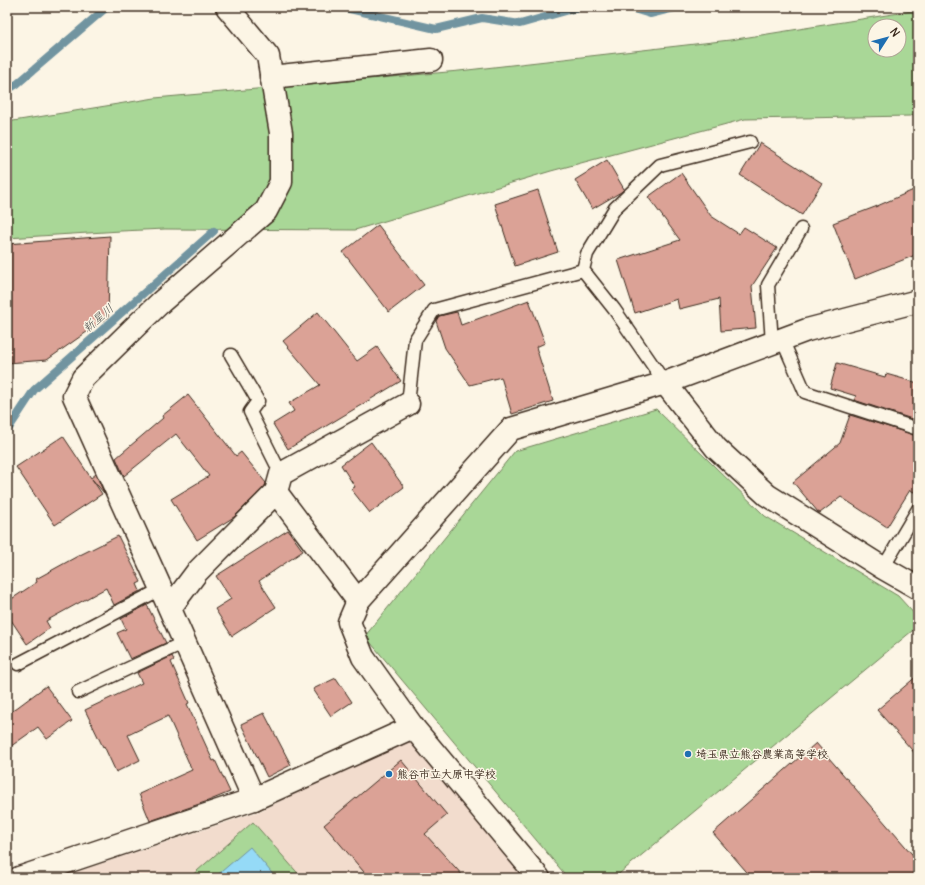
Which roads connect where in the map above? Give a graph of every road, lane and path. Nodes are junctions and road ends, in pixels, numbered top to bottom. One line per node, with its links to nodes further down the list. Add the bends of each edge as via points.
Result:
1 (227, 7): 3 (street, via 268,56)
2 (432, 60): 3 (street)
3 (271, 77): 17 (street, via 280,133 281,182 266,211 139,323 83,378 74,396)
4 (750, 142): 6 (lane, via 660,165 615,208 587,254)
5 (801, 229): 8 (lane, via 768,285)
6 (583, 270): 10 (lane, via 614,309); 11 (lane, via 434,310 415,340)
7 (918, 301): 8 (street, via 807,330)
8 (777, 341): 10 (street); 12 (lane, via 805,392)
9 (231, 355): 13 (lane, via 258,401 250,412)
10 (665, 383): 15 (street, via 716,448 767,495); 18 (street, via 511,429)
11 (408, 404): 13 (street)
12 (918, 429)
13 (279, 483): 17 (street, via 197,572); 18 (street)
14 (918, 509): 15 (lane)
15 (883, 568): 16 (street)
16 (918, 588)
17 (166, 598): 19 (street); 20 (lane)
18 (358, 601): 22 (street, via 349,622 362,657)
19 (185, 642): 21 (lane); 23 (street)
20 (18, 664)
21 (78, 692)
22 (413, 727): 23 (street); 25 (street)
23 (254, 799): 24 (street)
24 (19, 878)
25 (539, 878)

